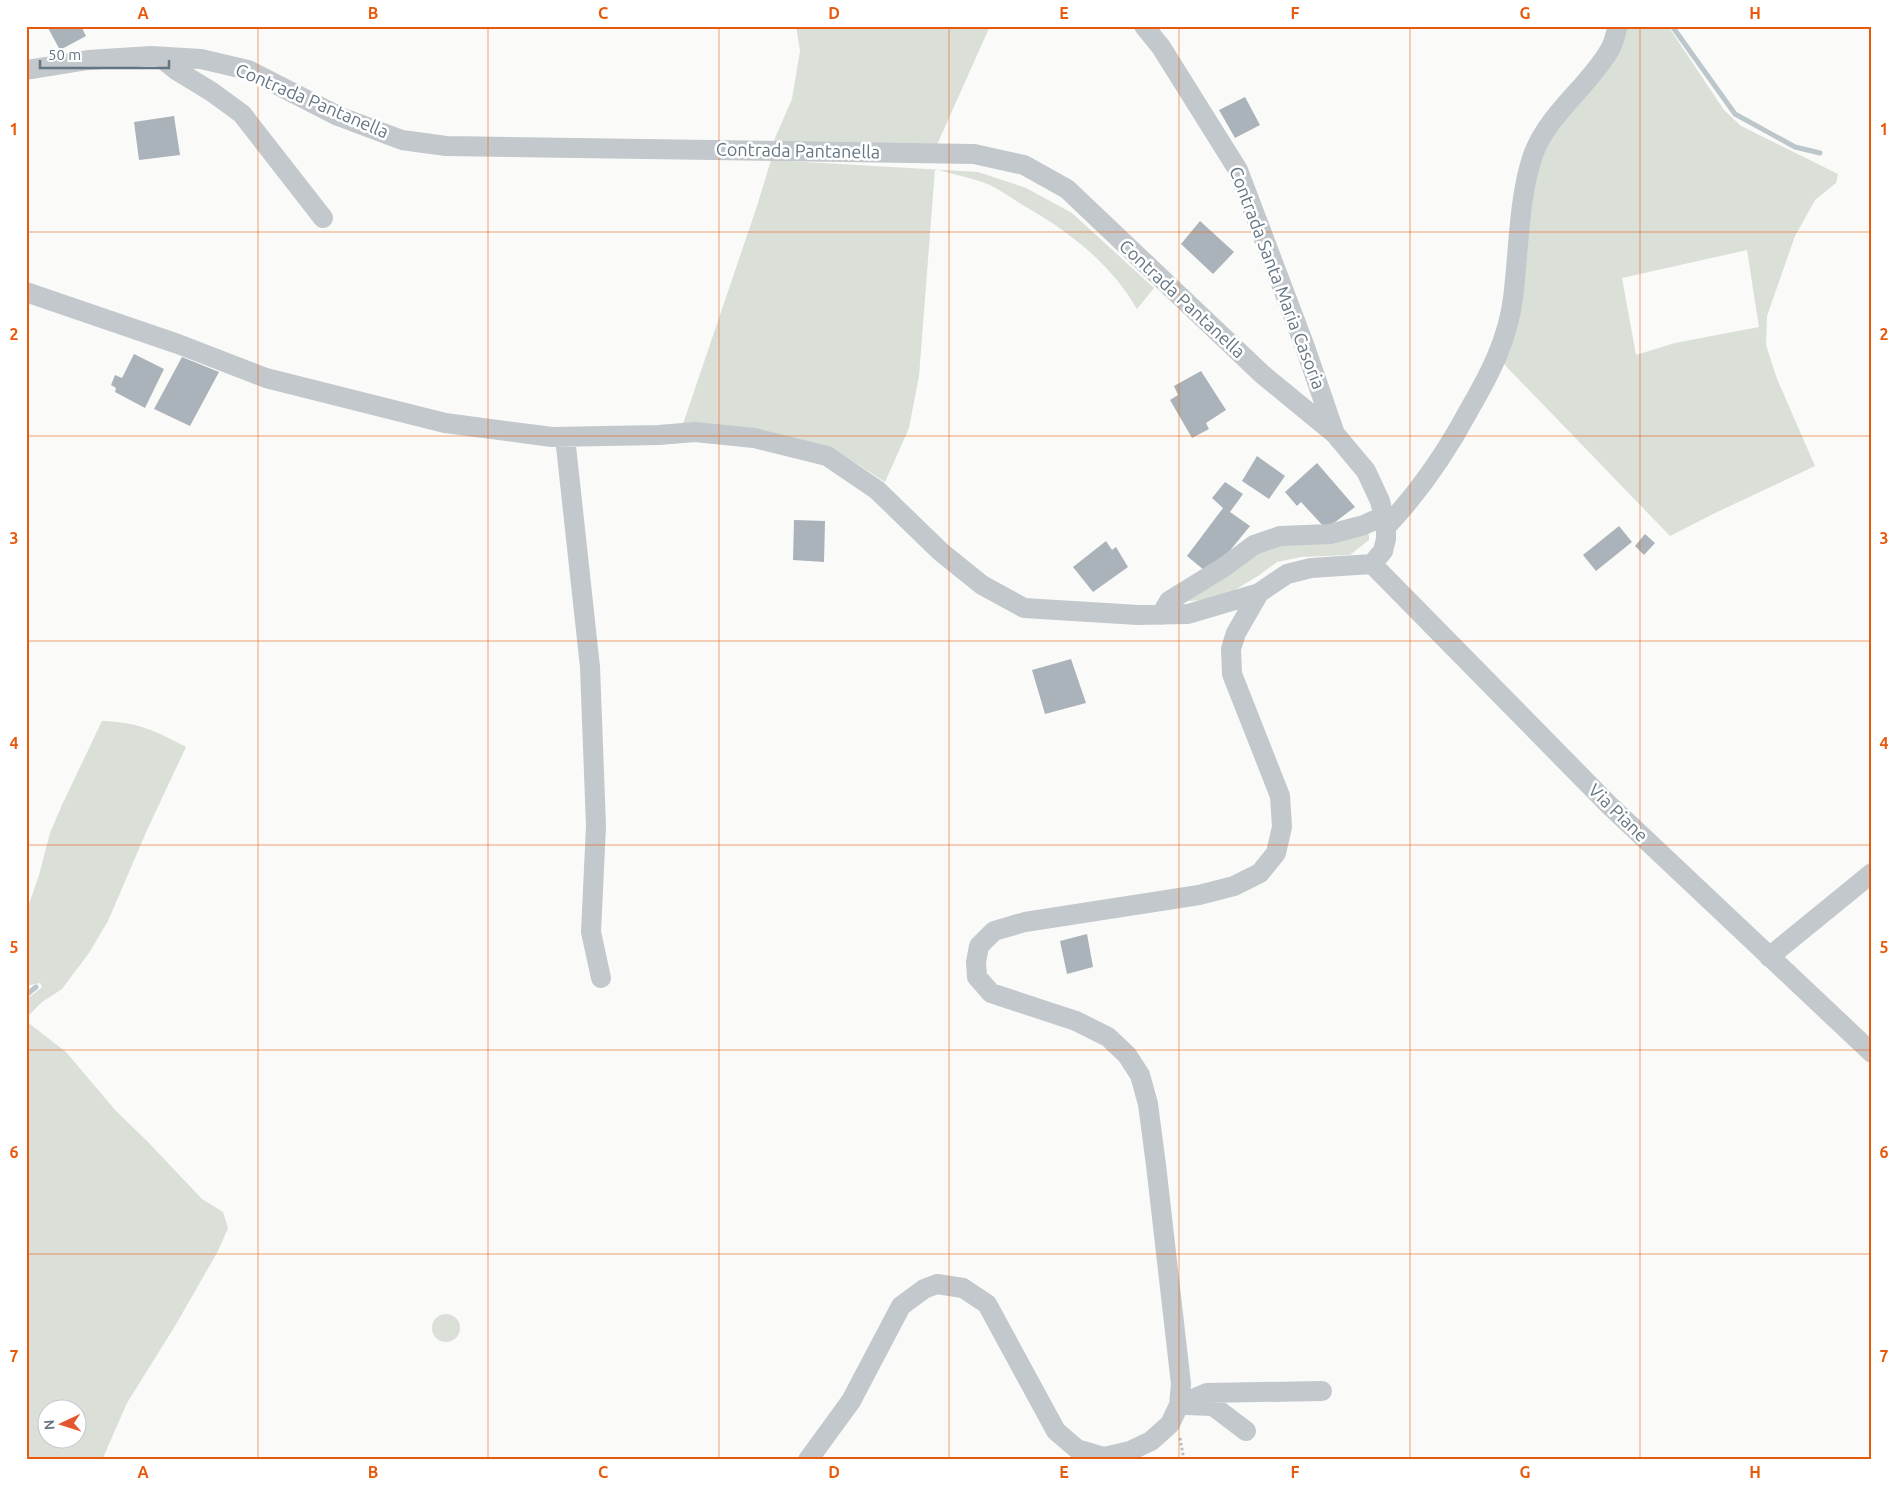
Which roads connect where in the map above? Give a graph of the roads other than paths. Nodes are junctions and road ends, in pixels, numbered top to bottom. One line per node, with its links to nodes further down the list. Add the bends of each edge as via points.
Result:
1 (1144, 26): 7 (street, Contrada Santa Maria Casoria, via 1238,170)
2 (1618, 26): 9 (street, via 1610,50 1548,127 1534,155 1525,189 1506,336 1490,373 1450,446 1413,498)
3 (160, 57): 4 (street, Contrada Pantanella, via 88,60); 5 (street, via 242,114); 7 (street, Contrada Pantanella, via 201,59 248,70 338,116 402,140 446,146 974,154 1024,165 1067,189 1262,374)
4 (26, 70)
5 (323, 218)
6 (26, 292): 8 (street, via 266,378 445,423)
7 (1335, 434): 9 (street, Contrada Pantanella, via 1366,471 1380,500)
8 (565, 437): 12 (street, via 659,436 695,432 754,438 827,456 877,490 941,552 982,585 1024,608); 15 (street, via 590,667 596,826 591,932)
9 (1385, 522): 10 (street, Contrada Pantanella, via 1383,551); 12 (street, via 1330,534 1280,536 1254,545 1169,601)
10 (1372, 564): 11 (street, via 1311,568 1287,574); 14 (street, Via Piane, via 1609,805)
11 (1259, 593): 12 (street, via 1188,614); 18 (street, via 1236,633 1230,661 1232,674 1280,796 1282,827 1276,853 1260,873 1234,886 1199,895 1025,922 994,931 979,946 976,962 977,977 991,993 1076,1021 1108,1037 1127,1055 1140,1075 1148,1104 1157,1174 1181,1384)
12 (1161, 615)
13 (1872, 873): 14 (street)
14 (1769, 957): 16 (street, Via Piane)
15 (601, 978)
16 (1872, 1053)
17 (1322, 1391): 18 (street, via 1207,1393)
18 (1179, 1405): 19 (street, via 1213,1406); 20 (street, via 1170,1424 1151,1441 1130,1451 1104,1457 1077,1449 1056,1431 987,1304 964,1288 938,1284 924,1289 901,1306 851,1401)
19 (1246, 1431)
20 (808, 1460)

